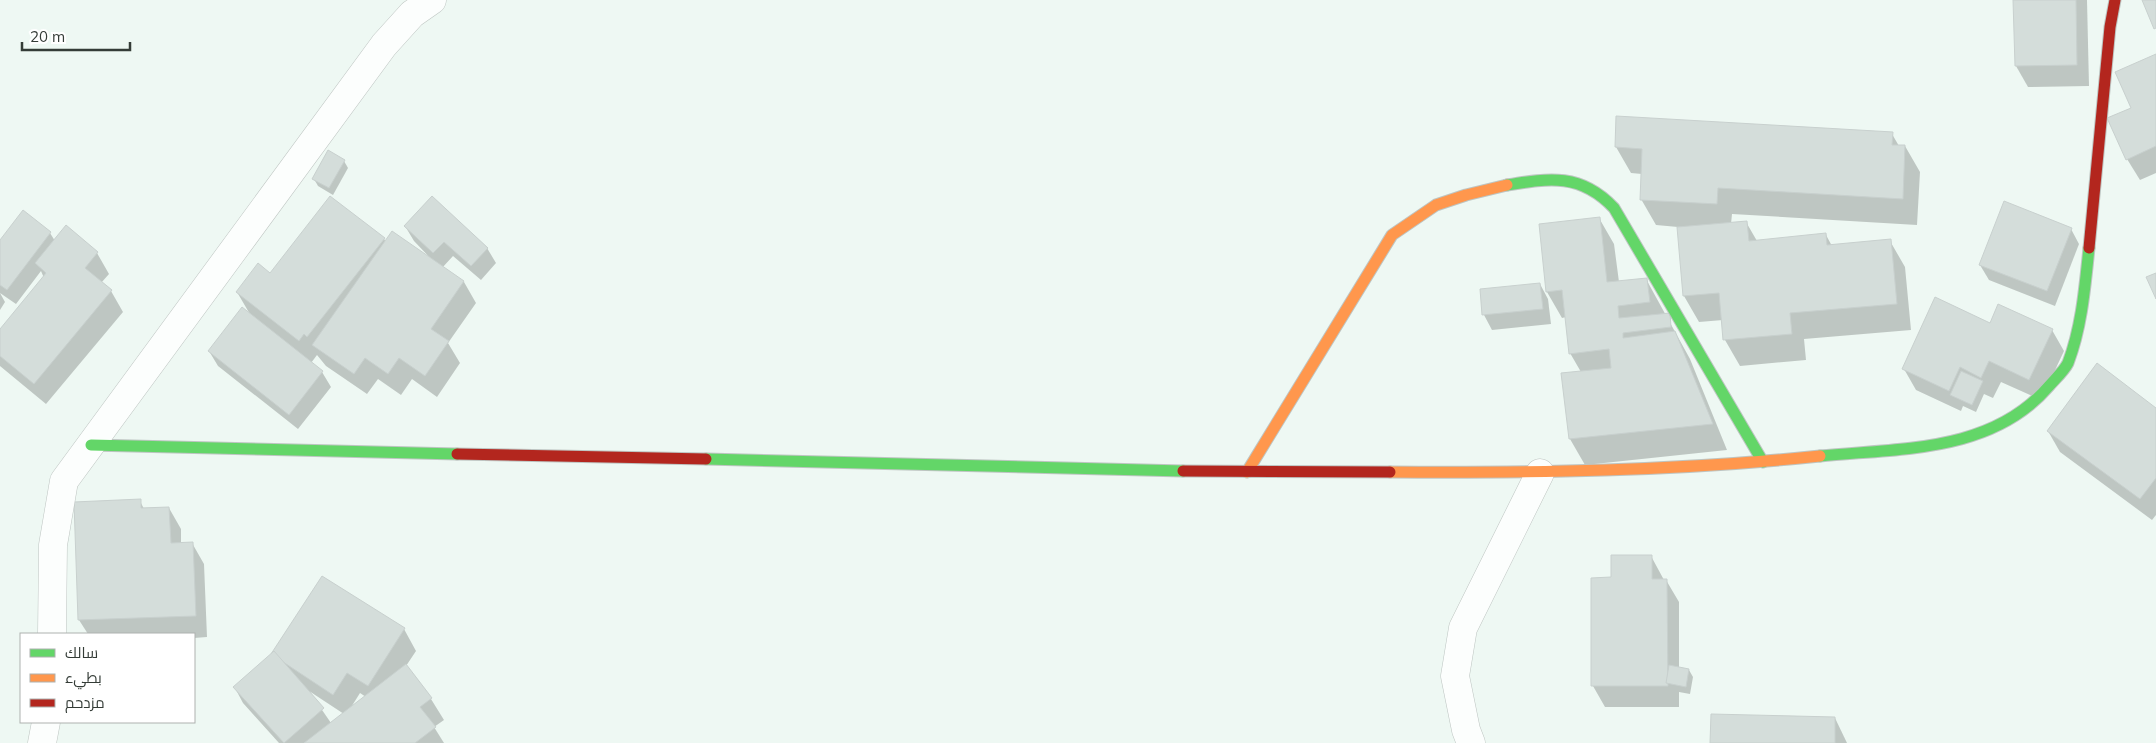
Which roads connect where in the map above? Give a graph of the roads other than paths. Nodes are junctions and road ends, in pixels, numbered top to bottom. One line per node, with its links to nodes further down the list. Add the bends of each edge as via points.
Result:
1 (432, 0): 3 (street, via 412,14 384,45)
2 (2116, 0): 4 (street, via 2110,27 2086,279 2079,325 2067,365 2042,394 2013,418 1979,435 1941,444)
3 (91, 445): 5 (street); 7 (street, via 64,481 53,545)
4 (1763, 462): 5 (street, via 1614,208 1590,188 1561,180 1504,186 1437,204 1392,235); 6 (street)
5 (1247, 472): 6 (street)
6 (1540, 473): 10 (street, via 1463,628 1455,676)
7 (52, 633)
8 (46, 723): 9 (street)
9 (42, 743)
10 (1471, 743)

